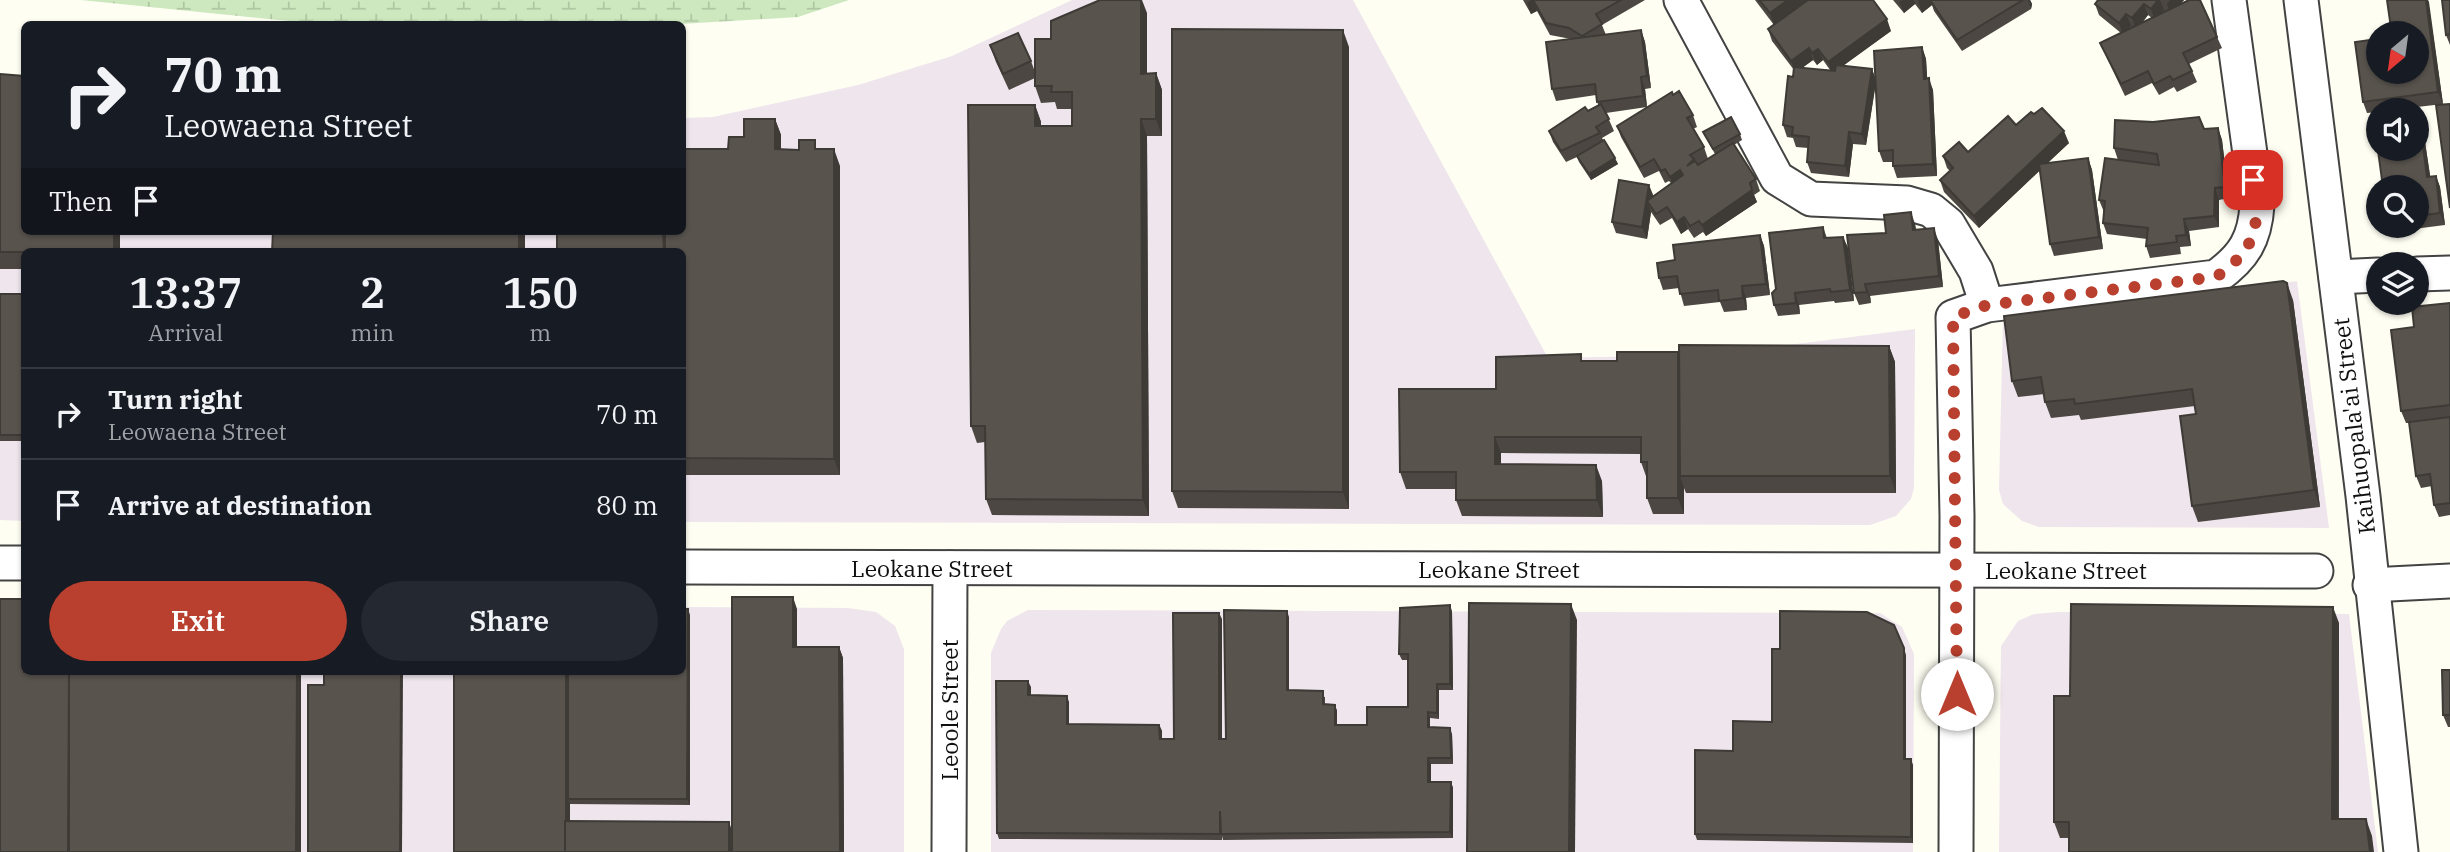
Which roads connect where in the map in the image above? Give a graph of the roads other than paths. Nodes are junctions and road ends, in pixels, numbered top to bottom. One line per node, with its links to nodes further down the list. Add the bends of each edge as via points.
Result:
1 (1681, 0): 8 (street, via 1777,178 1811,199 1907,204 1931,210 1948,224 1976,271)
2 (2229, 0): 8 (street, via 2257,205 2255,231 2236,263 2216,277)
3 (2301, 0): 7 (street, Kaihuopala'ai Street)
4 (2450, 273): 5 (street)
5 (2429, 274)
6 (2366, 276): 7 (street)
7 (2336, 277): 16 (street, Kaihuopala'ai Street)
8 (1987, 305): 13 (street, via 1953,317)
9 (0, 563): 10 (street)
10 (21, 563)
11 (686, 567): 12 (street, Leokane Street)
12 (950, 568): 13 (street, Leokane Street); 17 (street, Leoole Street)
13 (1957, 570): 14 (street, Leokane Street); 18 (street)
14 (2316, 571)
15 (2450, 581): 16 (street)
16 (2370, 585): 19 (street, Kaihuopala'ai Street)
17 (948, 852)
18 (1956, 852)
19 (2401, 852)

